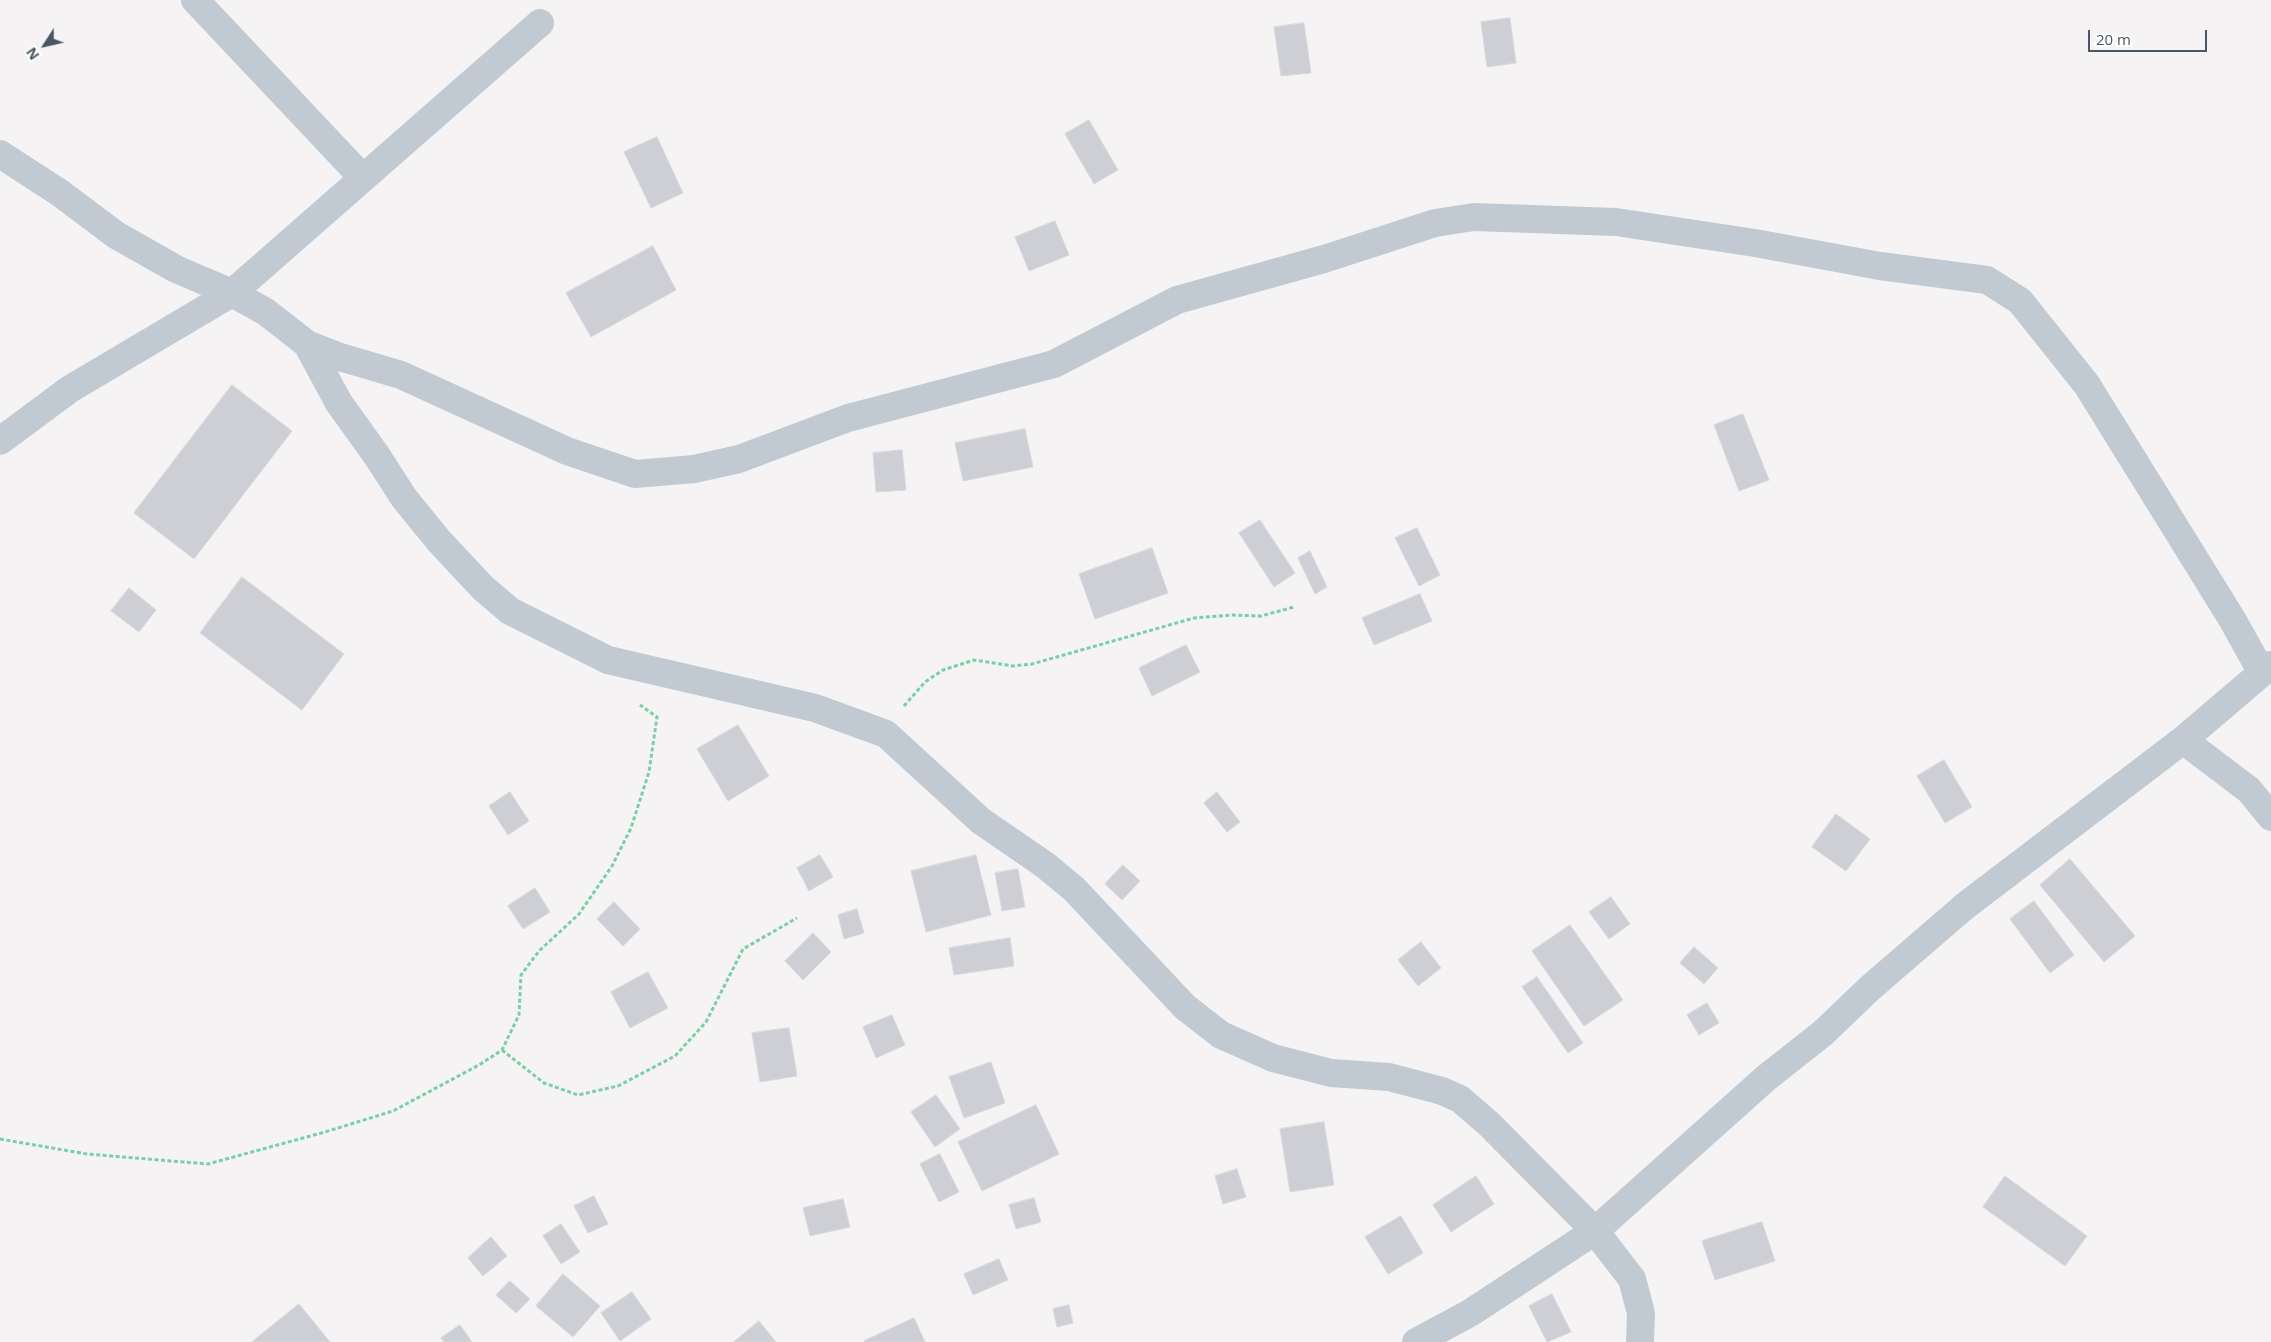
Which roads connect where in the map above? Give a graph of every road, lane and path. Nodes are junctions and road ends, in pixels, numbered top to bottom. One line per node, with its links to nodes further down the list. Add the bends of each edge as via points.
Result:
1 (195, 0): 4 (street)
2 (540, 23): 4 (street)
3 (0, 154): 5 (street, via 60,193 116,236 176,269)
4 (362, 177): 5 (street)
5 (232, 293): 6 (street, via 266,312); 7 (street, via 70,389)
6 (306, 344): 9 (street, via 339,403 404,498 483,588 510,611); 10 (street, via 401,375 567,451 636,474 694,469 739,459 848,418 1054,364 1177,300 1435,224 1474,217 1616,222 1880,266 1987,280 2020,301 2087,385)
7 (0, 442)
8 (1294, 607): 11 (path, via 1261,616 1194,618 1032,664 1013,666 974,660 944,670 925,682 906,701)
9 (608, 660): 11 (street, via 815,708); 15 (path, via 630,697 657,717 649,772 630,828 612,866 579,914 539,951 521,975 519,1015)
10 (2266, 669): 12 (street)
11 (886, 734): 17 (street, via 981,821 1074,889 1185,1007 1221,1035 1273,1058 1331,1073 1397,1078 1442,1090 1460,1099)
12 (2183, 740): 13 (street, via 2249,790); 17 (street, via 1965,906)
13 (2271, 817)
14 (797, 918): 15 (path, via 743,950 706,1022 675,1056 618,1086 578,1095 544,1083)
15 (502, 1050): 16 (path, via 479,1066 393,1111 208,1164 87,1154)
16 (0, 1139)
17 (1595, 1231): 18 (street, via 1470,1313); 19 (street, via 1632,1279 1641,1313)
18 (1416, 1342)
19 (1640, 1342)

